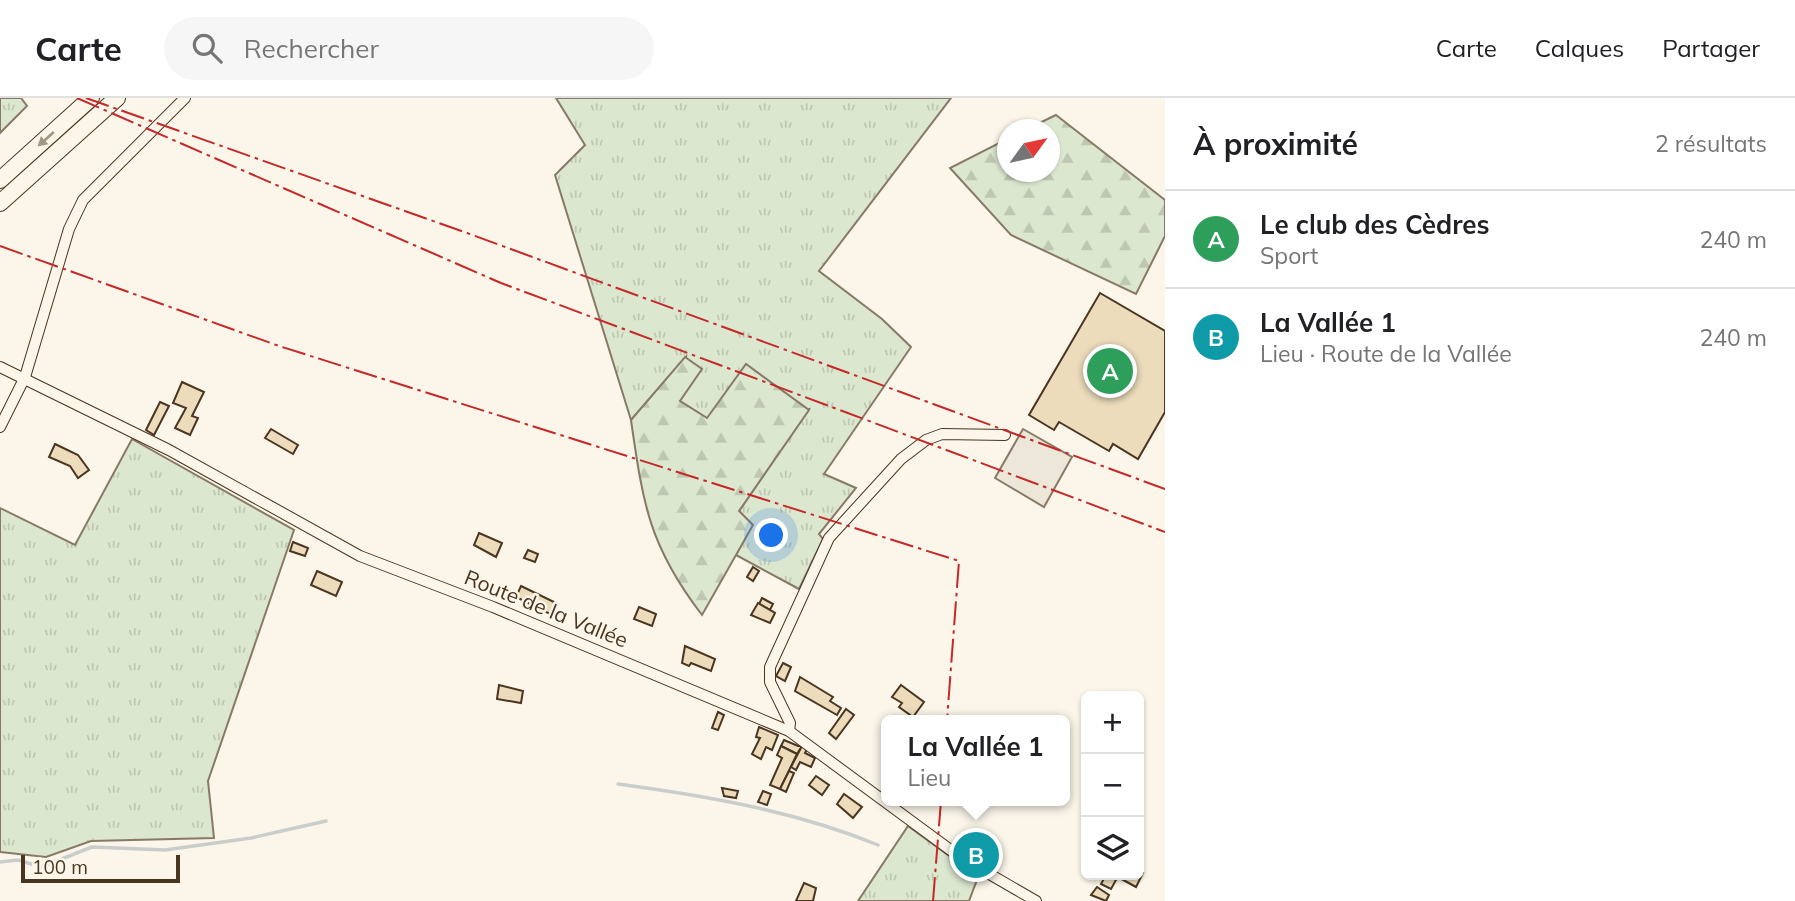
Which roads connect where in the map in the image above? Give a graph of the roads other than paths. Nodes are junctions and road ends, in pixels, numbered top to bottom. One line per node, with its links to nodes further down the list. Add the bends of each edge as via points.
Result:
1 (91, 98): 4 (highway, one-way to 4)
2 (117, 98): 5 (highway)
3 (185, 98): 7 (street, via 83,200 69,229)
4 (0, 180)
5 (0, 203)
6 (0, 367): 7 (street, Route de la Vallée)
7 (25, 377): 8 (street); 10 (street, Route de la Vallée, via 360,556)
8 (0, 427)
9 (1005, 435): 10 (street, via 942,433 926,440 901,459 829,538 771,667 770,682)
10 (789, 730): 11 (street, Route de la Vallée)
11 (881, 798)
12 (891, 806): 13 (street, Route de la Vallée, via 960,857)
13 (1036, 901)

